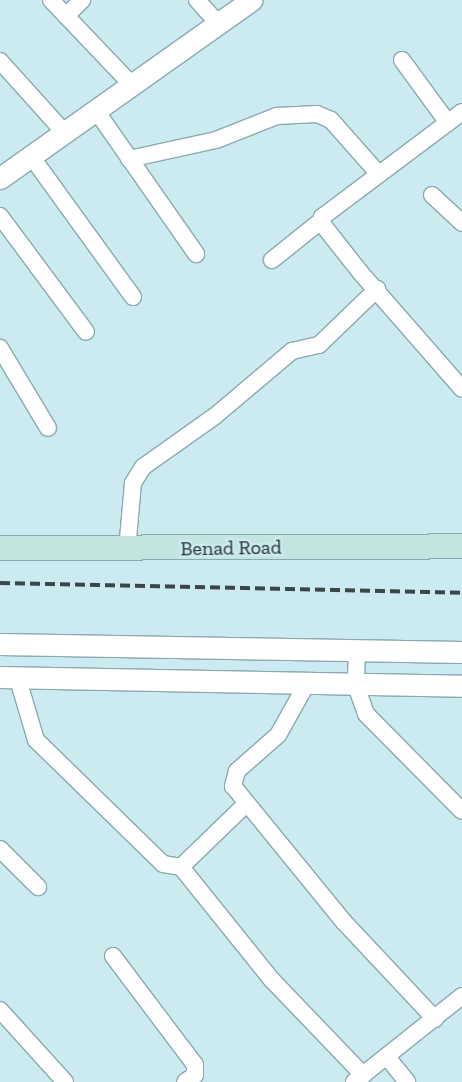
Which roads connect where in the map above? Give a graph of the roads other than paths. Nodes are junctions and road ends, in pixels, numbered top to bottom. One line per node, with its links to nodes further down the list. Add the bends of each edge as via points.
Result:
1 (51, 0): 5 (street)
2 (82, 0): 5 (street)
3 (197, 0): 6 (street)
4 (250, 0): 6 (street)
5 (66, 16): 9 (street)
6 (218, 23): 9 (street)
7 (402, 60): 12 (street)
8 (0, 61): 13 (street)
9 (131, 84): 10 (street)
10 (95, 109): 13 (street); 15 (street)
11 (462, 112): 12 (street)
12 (448, 122): 16 (street)
13 (64, 132): 14 (street)
14 (30, 156): 17 (street); 25 (street)
15 (130, 159): 16 (street, via 216,140 277,116 317,114 331,120); 22 (street)
16 (377, 172): 20 (street)
17 (0, 178)
18 (432, 195): 21 (street)
19 (0, 216): 26 (street)
20 (322, 220): 23 (street); 24 (street)
21 (462, 223)
22 (196, 254)
23 (272, 260)
24 (377, 289): 28 (street); 32 (street, via 319,345 292,351 215,416 143,467 133,483)
25 (134, 297)
26 (86, 332)
27 (3, 359): 29 (street)
28 (462, 389)
29 (48, 428)
30 (462, 546): 32 (main road, Benad Road)
31 (0, 548): 32 (main road, Benad Road)
32 (127, 550)
33 (0, 644): 34 (street)
34 (357, 650): 35 (street); 38 (street)
35 (462, 652)
36 (8, 676): 37 (street); 43 (street, via 36,740 163,864)
37 (306, 685): 38 (street); 40 (street, via 278,735 232,778)
38 (356, 686): 39 (street); 41 (street, via 366,714)
39 (462, 686)
40 (246, 804): 43 (street); 48 (street, via 344,922)
41 (462, 811)
42 (0, 850): 44 (street)
43 (181, 867): 50 (street, via 272,980)
44 (38, 887)
45 (114, 956): 52 (street, via 195,1065 195,1075)
46 (462, 996): 48 (street)
47 (0, 1010): 51 (street)
48 (435, 1019): 49 (street)
49 (387, 1057): 50 (street); 53 (street)
50 (359, 1078)
51 (65, 1082)
52 (185, 1082)
53 (407, 1082)

